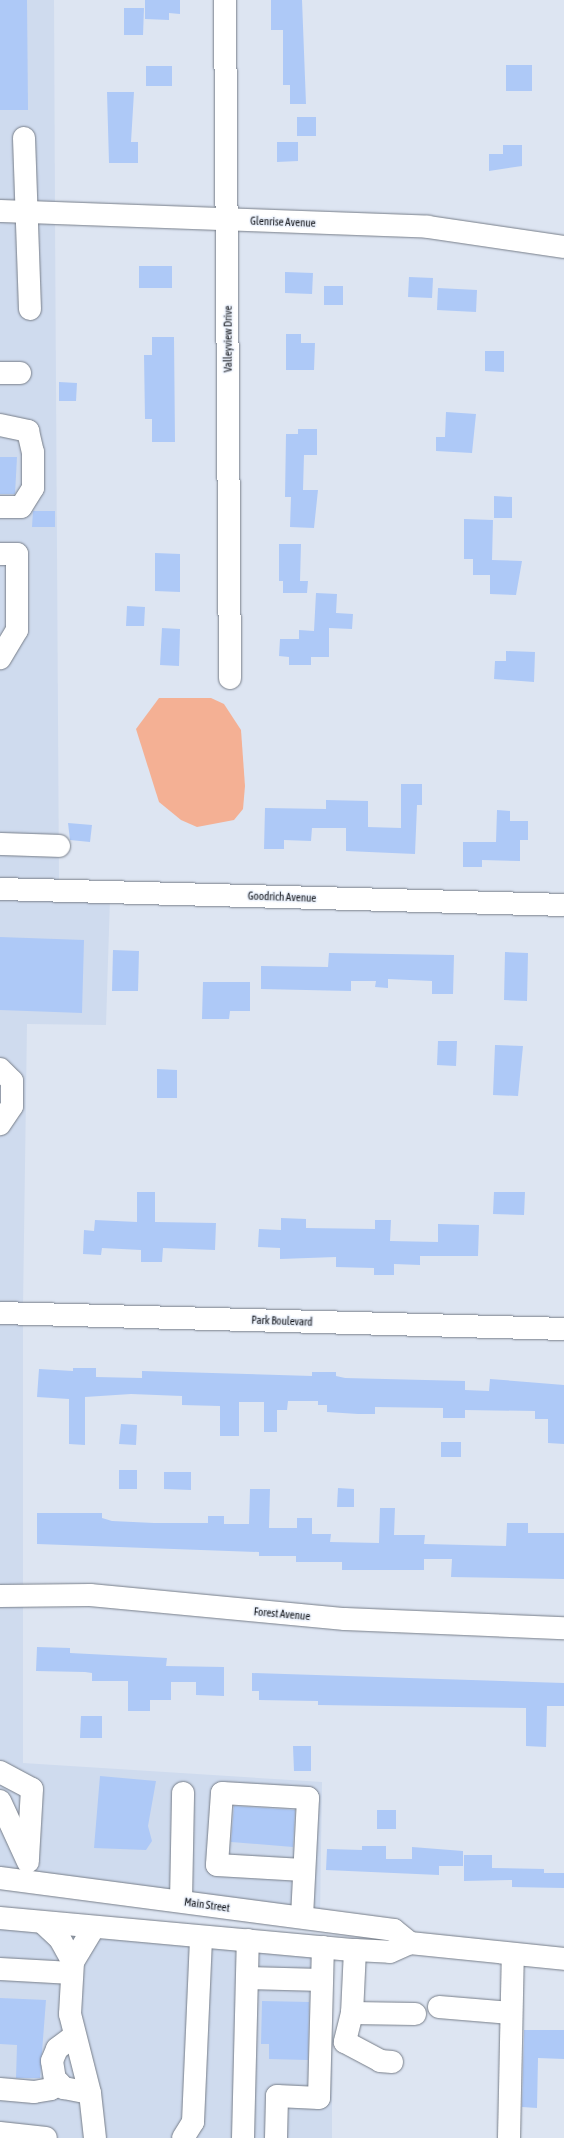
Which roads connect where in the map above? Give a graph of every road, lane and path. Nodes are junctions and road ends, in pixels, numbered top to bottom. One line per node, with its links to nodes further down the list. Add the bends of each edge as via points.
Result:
1 (225, 0): 5 (street, Valleyview Drive)
2 (24, 138): 4 (street, via 23,192)
3 (0, 211): 4 (street, Glenrise Avenue)
4 (29, 212): 5 (street, Glenrise Avenue); 7 (street)
5 (226, 220): 6 (street, Glenrise Avenue, via 428,227); 12 (street, Valleyview Drive)
6 (564, 247)
7 (30, 309)
8 (0, 425): 9 (street, via 28,431 33,452 33,488 21,507)
9 (0, 507)
10 (0, 554): 11 (street, via 17,554 17,569 16,630)
11 (0, 658)
12 (230, 678)
13 (0, 844): 14 (street)
14 (59, 846)
15 (0, 890): 16 (street, Goodrich Avenue)
16 (564, 905)
17 (0, 1069): 18 (street, via 12,1081 12,1106)
18 (0, 1124)
19 (0, 1313): 20 (street, Park Boulevard)
20 (564, 1329)
21 (0, 1596): 22 (street, Forest Avenue, via 90,1596 345,1619)
22 (564, 1628)
23 (0, 1772): 26 (street, via 32,1789)
24 (183, 1793): 30 (street)
25 (0, 1801): 26 (street, via 14,1838)
26 (28, 1858): 29 (street)
27 (303, 1870): 27 (street, via 308,1798 222,1793 217,1865); 31 (street)
28 (0, 1878): 29 (street, Main Street)
29 (29, 1881): 30 (street, Main Street)
30 (181, 1901): 31 (street, Main Street)
31 (302, 1917): 37 (street, Main Street, via 394,1930)
32 (0, 1918): 33 (street)
33 (43, 1923): 34 (street); 42 (street, via 60,1939)
34 (94, 1927): 35 (street); 42 (street)
35 (201, 1936): 36 (street); 58 (street, via 193,2122)
36 (248, 1940): 38 (street); 44 (street)
37 (410, 1943): 39 (street, via 390,1952); 40 (street)
38 (323, 1947): 39 (street); 45 (street)
39 (355, 1950): 47 (street)
40 (513, 1954): 41 (street); 48 (street)
41 (564, 1959)
42 (72, 1967): 43 (street); 50 (street, via 70,2014)
43 (0, 1969)
44 (247, 1978): 45 (street); 59 (street)
45 (322, 1980): 60 (street, via 319,2098 277,2096)
46 (439, 2006): 48 (street)
47 (352, 2013): 49 (street); 51 (street, via 345,2042 380,2061)
48 (511, 2013): 61 (street)
49 (415, 2014)
50 (74, 2036): 52 (street, via 56,2049 52,2060); 54 (street)
51 (392, 2062)
52 (59, 2083): 53 (street, via 51,2090 34,2092); 54 (street, via 64,2088)
53 (0, 2089)
54 (90, 2093): 57 (street)
55 (0, 2133): 56 (street)
56 (46, 2138)
57 (95, 2138)
58 (183, 2138)
59 (243, 2138)
60 (276, 2138)
61 (509, 2138)

